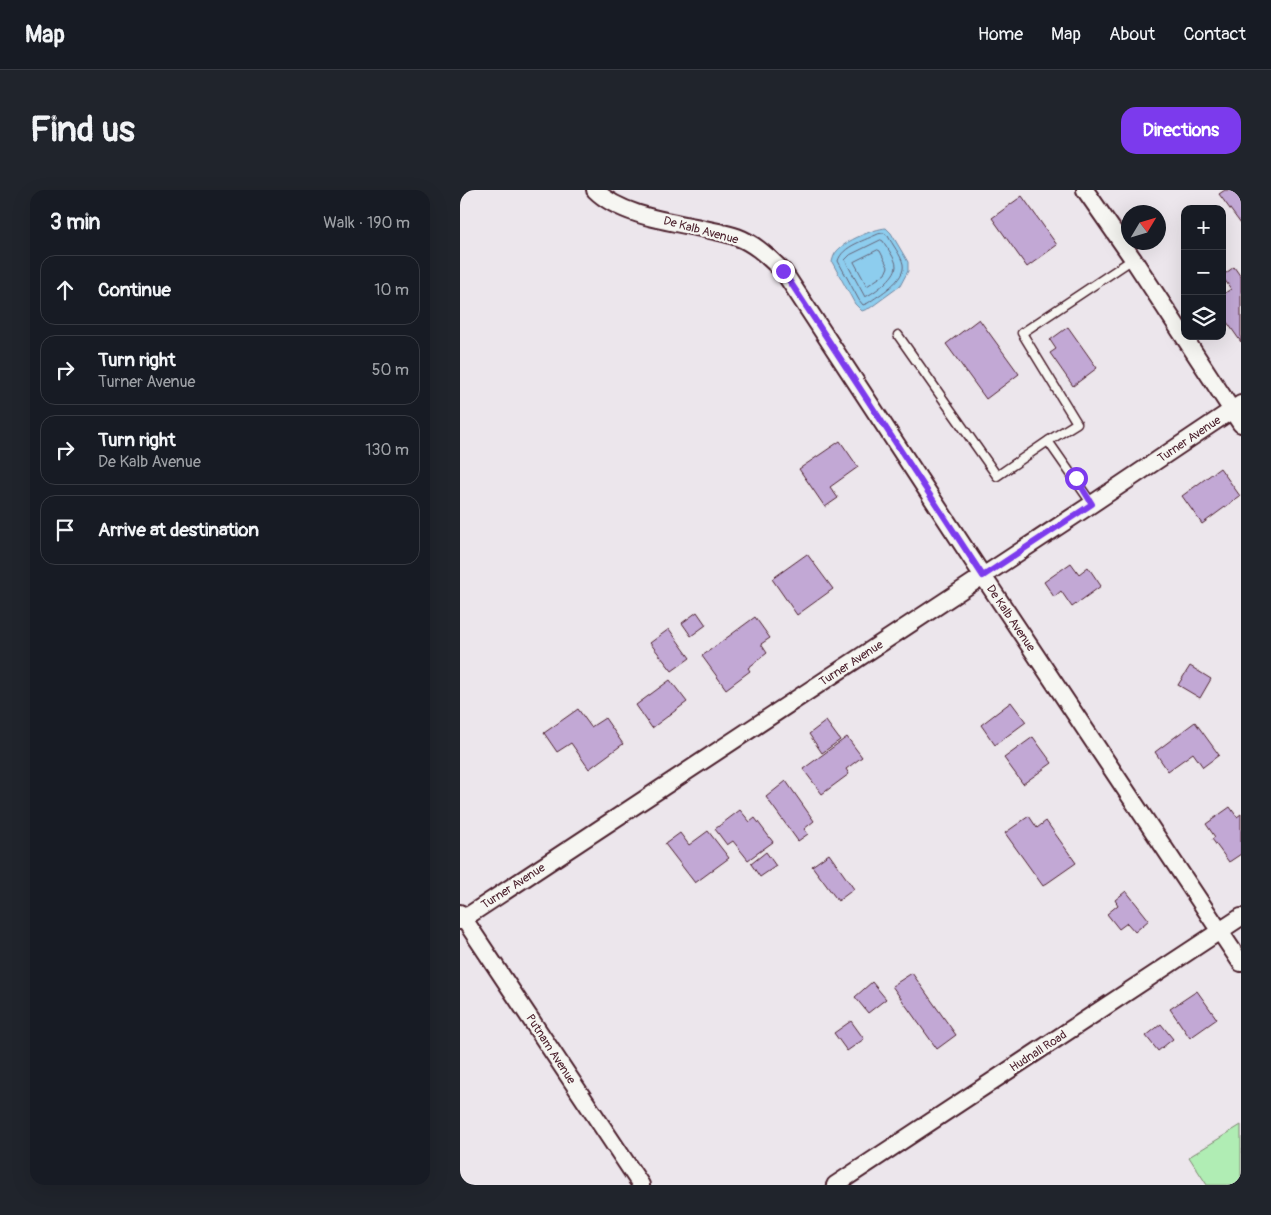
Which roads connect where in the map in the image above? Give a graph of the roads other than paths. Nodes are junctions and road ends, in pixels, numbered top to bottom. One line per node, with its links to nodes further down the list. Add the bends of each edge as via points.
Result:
1 (596, 190): 9 (street, De Kalb Avenue, via 620,207 738,238 761,250 783,271)
2 (1085, 190): 3 (street)
3 (1133, 259): 5 (street); 7 (lane, via 1022,333 1077,423)
4 (898, 335): 7 (lane, via 997,476)
5 (1237, 407): 6 (street); 8 (street, Turner Avenue)
6 (1241, 424)
7 (1048, 441): 8 (lane)
8 (1092, 504): 9 (street, Turner Avenue)
9 (983, 576): 10 (street, Turner Avenue); 12 (street, De Kalb Avenue)
10 (461, 917): 14 (street, Putnam Avenue)
11 (1241, 917): 12 (street, Hudnall Road)
12 (1220, 931): 13 (street, De Kalb Avenue); 15 (street, Hudnall Road)
13 (1241, 963)
14 (641, 1185)
15 (835, 1185)

